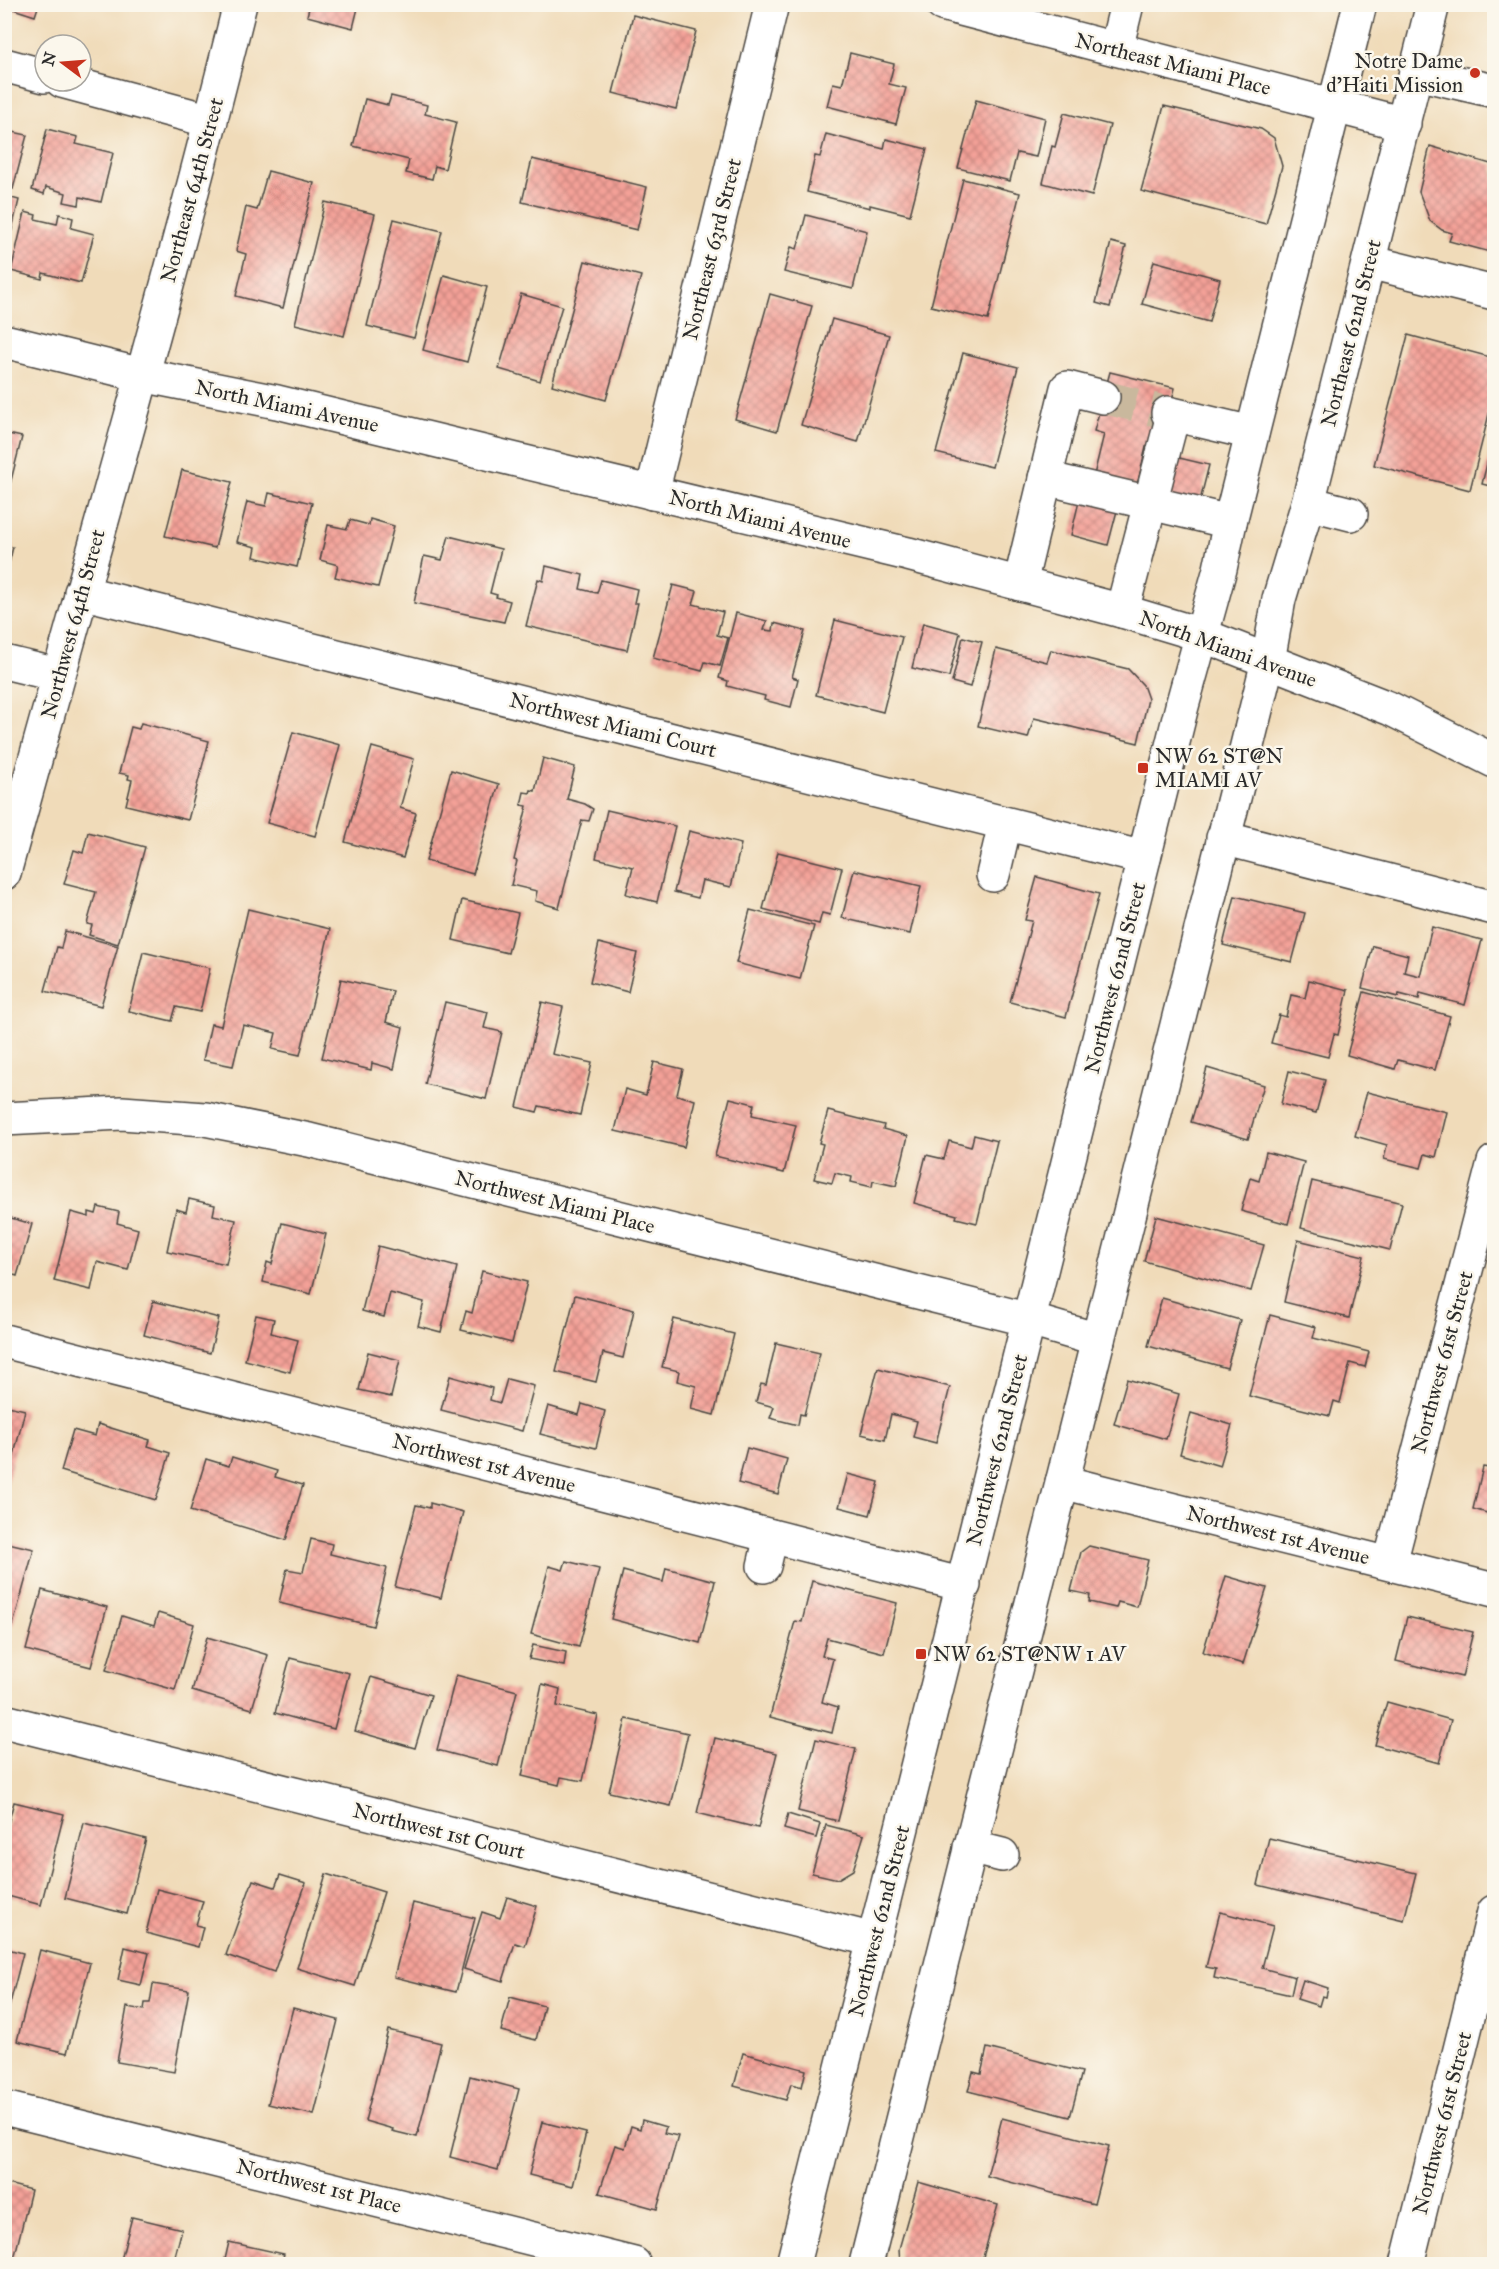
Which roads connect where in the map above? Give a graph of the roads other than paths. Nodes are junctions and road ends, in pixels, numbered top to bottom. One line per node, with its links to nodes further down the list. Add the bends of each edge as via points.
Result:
1 (240, 4): 14 (street, Northeast 64th Street)
2 (772, 4): 23 (street, Northeast 63rd Street)
3 (942, 4): 7 (street, Northeast Miami Place)
4 (1127, 4): 7 (street)
5 (1360, 4): 13 (street)
6 (1433, 4): 10 (street, Northeast 62nd Street)
7 (1116, 49): 13 (street, Northeast Miami Place)
8 (4, 65): 9 (street)
9 (33, 73)
10 (1416, 73): 12 (street); 15 (street, Northeast 62nd Street)
11 (93, 89): 14 (street)
12 (1494, 91)
13 (1335, 105): 15 (street, Northeast Miami Place); 21 (street)
14 (211, 121): 19 (street, Northeast 64th Street)
15 (1404, 124): 16 (street, Northeast 62nd Street)
16 (1369, 262): 17 (street); 25 (street, Northeast 62nd Street)
17 (1494, 293)
18 (4, 341): 19 (street, North Miami Avenue)
19 (142, 375): 23 (street, North Miami Avenue, via 278,402); 29 (street, Northwest 64th Street)
20 (1103, 397): 22 (street, via 1067,388)
21 (1252, 433): 24 (street, via 1171,414); 27 (street)
22 (1045, 478): 24 (street); 28 (street)
23 (652, 493): 28 (street, North Miami Avenue)
24 (1149, 504): 27 (street); 30 (street)
25 (1308, 504): 26 (street); 32 (street, Northeast 62nd Street, via 1279,599)
26 (1351, 514)
27 (1230, 522): 31 (street)
28 (1020, 584): 30 (street, North Miami Avenue)
29 (81, 592): 34 (street, Northwest 64th Street); 36 (street, Northwest Miami Court)
30 (1122, 611): 31 (street, North Miami Avenue)
31 (1202, 635): 32 (street, North Miami Avenue); 38 (street, Northwest 62nd Street)
32 (1268, 661): 35 (street, North Miami Avenue, via 1391,709); 37 (street)
33 (4, 662): 34 (street)
34 (58, 675): 39 (street, Northwest 64th Street)
35 (1494, 761)
36 (1005, 824): 38 (street, Northwest Miami Court); 40 (street)
37 (1223, 838): 41 (street); 45 (street)
38 (1144, 858): 44 (street, Northwest 62nd Street)
39 (4, 873)
40 (993, 874)
41 (1494, 908)
42 (4, 1119): 44 (street, Northwest Miami Place, via 122,1113 205,1119 309,1140)
43 (1494, 1162): 48 (street, Northwest 61st Street)
44 (1030, 1320): 45 (street, Northwest Miami Place); 49 (street, Northwest 62nd Street)
45 (1098, 1340): 47 (street)
46 (4, 1341): 49 (street, Northwest 1st Avenue, via 767,1551)
47 (1062, 1482): 48 (street, Northwest 1st Avenue); 52 (street)
48 (1390, 1563): 50 (street, Northwest 1st Avenue)
49 (964, 1585): 55 (street, Northwest 62nd Street)
50 (1494, 1590)
51 (4, 1721): 55 (street, Northwest 1st Court)
52 (970, 1847): 53 (street); 59 (street)
53 (1002, 1855)
54 (1494, 1912): 60 (street, Northwest 61st Street)
55 (874, 1940): 58 (street, Northwest 62nd Street)
56 (4, 2108): 57 (street, Northwest 1st Place)
57 (634, 2265)
58 (794, 2265)
59 (866, 2265)
60 (1407, 2265)

